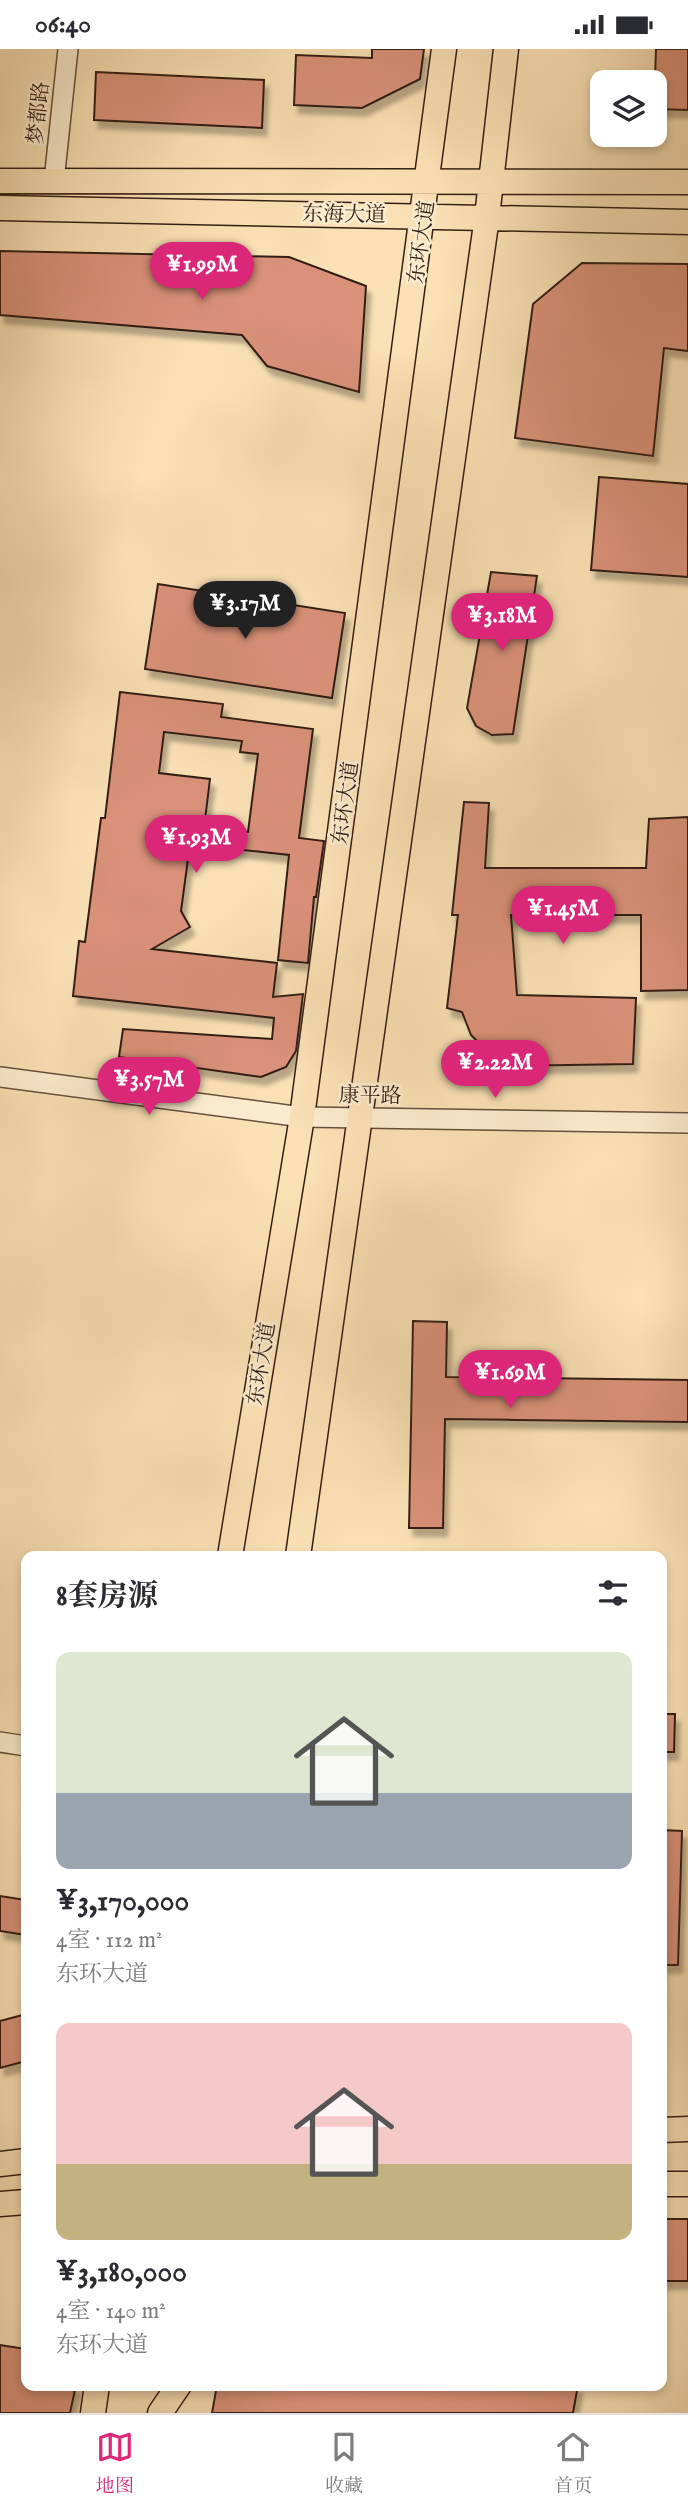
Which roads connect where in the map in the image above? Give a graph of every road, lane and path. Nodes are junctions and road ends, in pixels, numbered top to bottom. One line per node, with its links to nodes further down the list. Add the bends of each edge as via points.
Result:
1 (68, 49): 7 (street, 梦都路)
2 (444, 49): 4 (main road, 东环大道)
3 (506, 49): 5 (main road)
4 (429, 180): 5 (main road, 东海大道); 7 (main road, 东海大道); 10 (main road, 东环大道)
5 (491, 180): 8 (main road, 东海大道); 11 (main road)
6 (0, 181): 7 (main road, 东海大道)
7 (54, 181)
8 (688, 182)
9 (0, 208): 10 (main road, 东海大道)
10 (424, 216): 11 (main road, 东海大道); 14 (main road, 东环大道)
11 (487, 218): 12 (main road, 东海大道); 15 (main road)
12 (688, 222)
13 (0, 1077): 14 (street, 康平路)
14 (302, 1117): 15 (street, 康平路); 17 (main road, 东环大道)
15 (361, 1118): 16 (street, 康平路); 18 (main road)
16 (688, 1123)
17 (231, 1551)
18 (299, 1551)
19 (0, 1742): 20 (street)
20 (21, 1745)
21 (688, 2129): 22 (main road)
22 (667, 2130)
23 (667, 2184): 24 (main road)
24 (688, 2184)
25 (21, 2202): 26 (main road)
26 (0, 2204)
27 (21, 2218): 28 (main road)
28 (0, 2220)
29 (96, 2391): 32 (main road)
30 (164, 2391): 33 (main road)
31 (174, 2391): 33 (main road)
32 (93, 2413)
33 (160, 2413)

